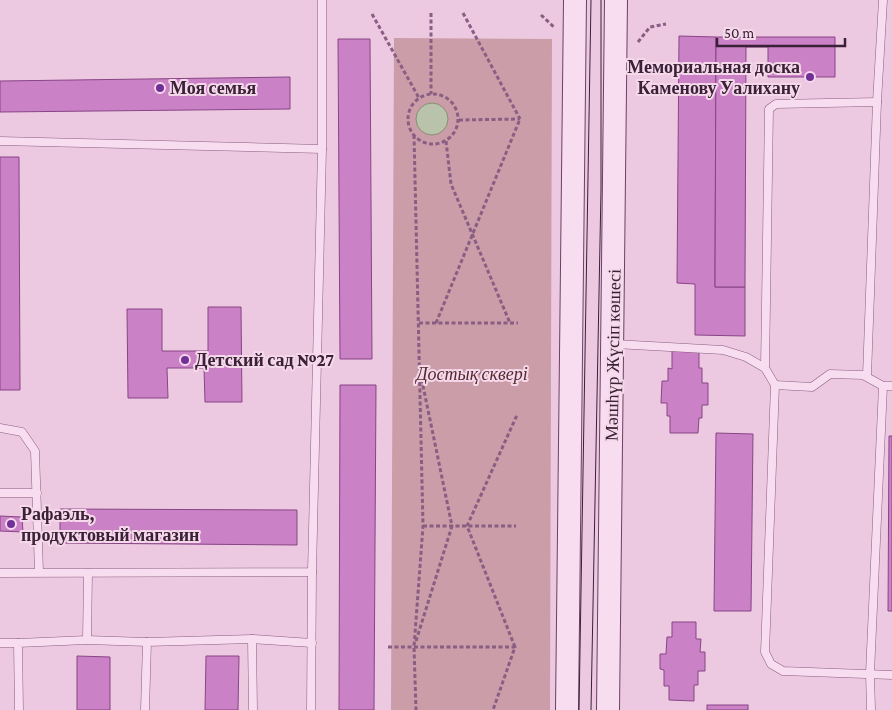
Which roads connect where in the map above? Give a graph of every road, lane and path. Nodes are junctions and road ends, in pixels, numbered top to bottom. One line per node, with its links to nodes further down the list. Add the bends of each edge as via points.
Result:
1 (322, 0): 20 (lane)
2 (575, 0): 63 (street)
3 (616, 0): 26 (street, Мәшһүр Жүсіп көшесі)
4 (883, 0): 14 (lane)
5 (431, 13): 12 (path)
6 (463, 13): 15 (path)
7 (372, 14): 13 (path)
8 (541, 15): 10 (path, via 554,27)
9 (666, 24): 11 (path, via 650,27)
10 (555, 34)
11 (638, 42)
12 (431, 94): 13 (path); 16 (path, via 448,98 458,111)
13 (419, 98): 17 (path, via 409,111 408,120)
14 (877, 102): 27 (lane, via 776,104 769,109); 30 (lane)
15 (520, 119): 16 (path); 21 (path)
16 (459, 120): 19 (path, via 457,128)
17 (414, 135): 19 (path, via 429,144); 22 (path)
18 (0, 141): 20 (lane)
19 (446, 141): 21 (path, via 451,184)
20 (322, 149): 45 (lane)
21 (473, 234): 23 (path); 25 (path)
22 (419, 323): 23 (path); 28 (path)
23 (436, 323): 25 (path)
24 (518, 323): 25 (path)
25 (510, 324)
26 (613, 344): 27 (lane, via 723,350 746,357); 64 (street, Мәшһүр Жүсіп көшесі)
27 (765, 368): 31 (lane)
28 (420, 372): 29 (path); 38 (path); 39 (path)
29 (517, 373)
30 (867, 376): 31 (lane, via 830,374 812,387); 32 (lane)
31 (775, 386): 55 (lane, via 765,652 771,664 783,671)
32 (883, 386): 33 (lane); 55 (lane)
33 (892, 386)
34 (517, 415): 40 (path)
35 (0, 428): 36 (lane, via 22,432 35,451)
36 (37, 492): 37 (lane); 43 (lane)
37 (0, 493)
38 (422, 526): 39 (path); 53 (path)
39 (452, 526): 40 (path); 53 (path)
40 (467, 526): 41 (path); 54 (path)
41 (516, 526)
42 (0, 572): 43 (lane)
43 (39, 572): 44 (lane)
44 (88, 572): 45 (lane); 47 (lane)
45 (312, 572): 51 (lane)
46 (252, 639): 48 (lane); 51 (lane); 59 (lane)
47 (87, 640): 48 (lane); 50 (lane)
48 (147, 642): 58 (lane)
49 (0, 643): 50 (lane)
50 (18, 643): 57 (lane)
51 (312, 643): 60 (lane)
52 (388, 647): 53 (path)
53 (414, 647): 54 (path); 61 (path)
54 (515, 647): 62 (path)
55 (870, 673): 56 (lane); 65 (lane)
56 (892, 675)
57 (18, 710)
58 (145, 710)
59 (252, 710)
60 (311, 710)
61 (416, 710)
62 (493, 710)
63 (567, 710)
64 (608, 710)
65 (871, 710)

